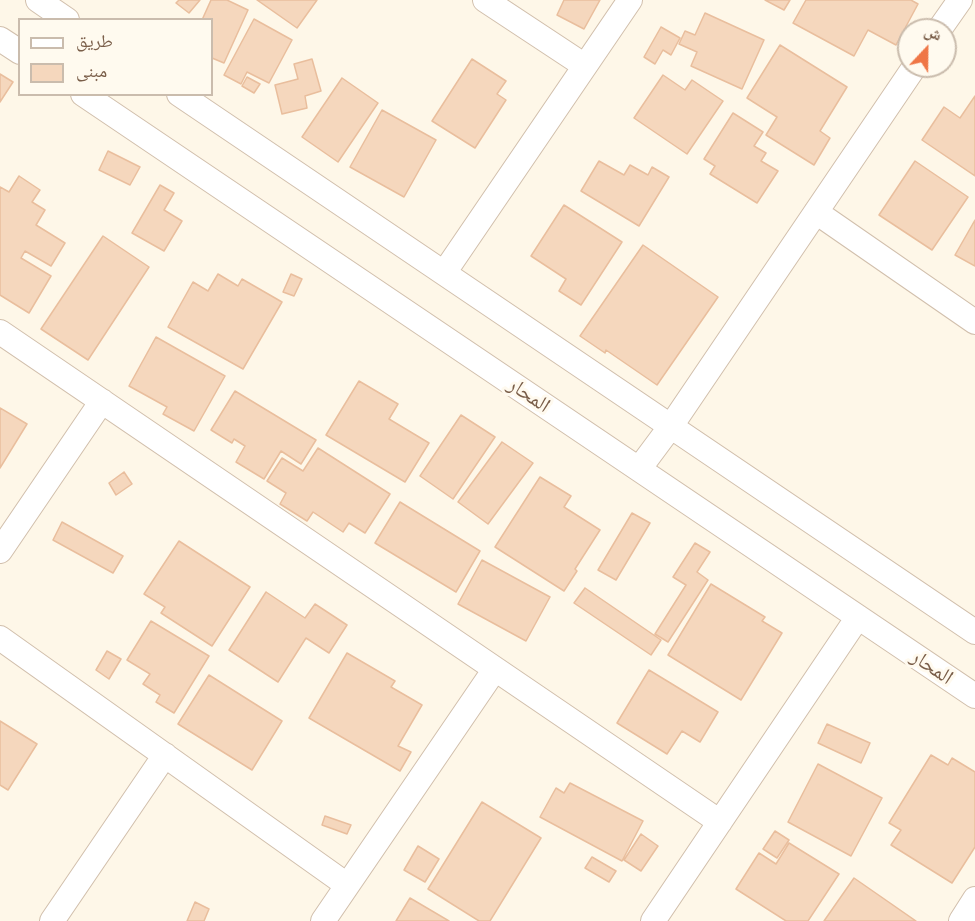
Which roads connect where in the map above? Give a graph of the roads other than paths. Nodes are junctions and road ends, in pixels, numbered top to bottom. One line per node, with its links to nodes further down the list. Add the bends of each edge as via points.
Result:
1 (38, 0): 5 (street)
2 (486, 0): 9 (street)
3 (630, 0): 9 (street)
4 (954, 2): 6 (street)
5 (64, 18)
6 (945, 18)
7 (0, 39): 8 (street)
8 (18, 51)
9 (585, 66): 14 (street)
10 (907, 78): 13 (street)
11 (85, 96): 19 (street, المحار)
12 (181, 96): 14 (street)
13 (816, 212): 15 (street); 18 (street)
14 (444, 273): 18 (street)
15 (975, 322)
16 (0, 332): 17 (street)
17 (102, 401): 20 (street); 24 (street)
18 (671, 426): 19 (street); 22 (street)
19 (639, 469): 21 (street, المحار)
20 (0, 551)
21 (858, 617): 25 (street, المحار); 27 (street)
22 (975, 632)
23 (0, 638): 26 (street)
24 (495, 669): 27 (street); 28 (street)
25 (975, 696)
26 (165, 755): 28 (street); 30 (street)
27 (720, 822): 32 (street)
28 (347, 885): 31 (street)
29 (975, 899): 33 (street)
30 (52, 921)
31 (322, 921)
32 (653, 921)
33 (961, 921)

